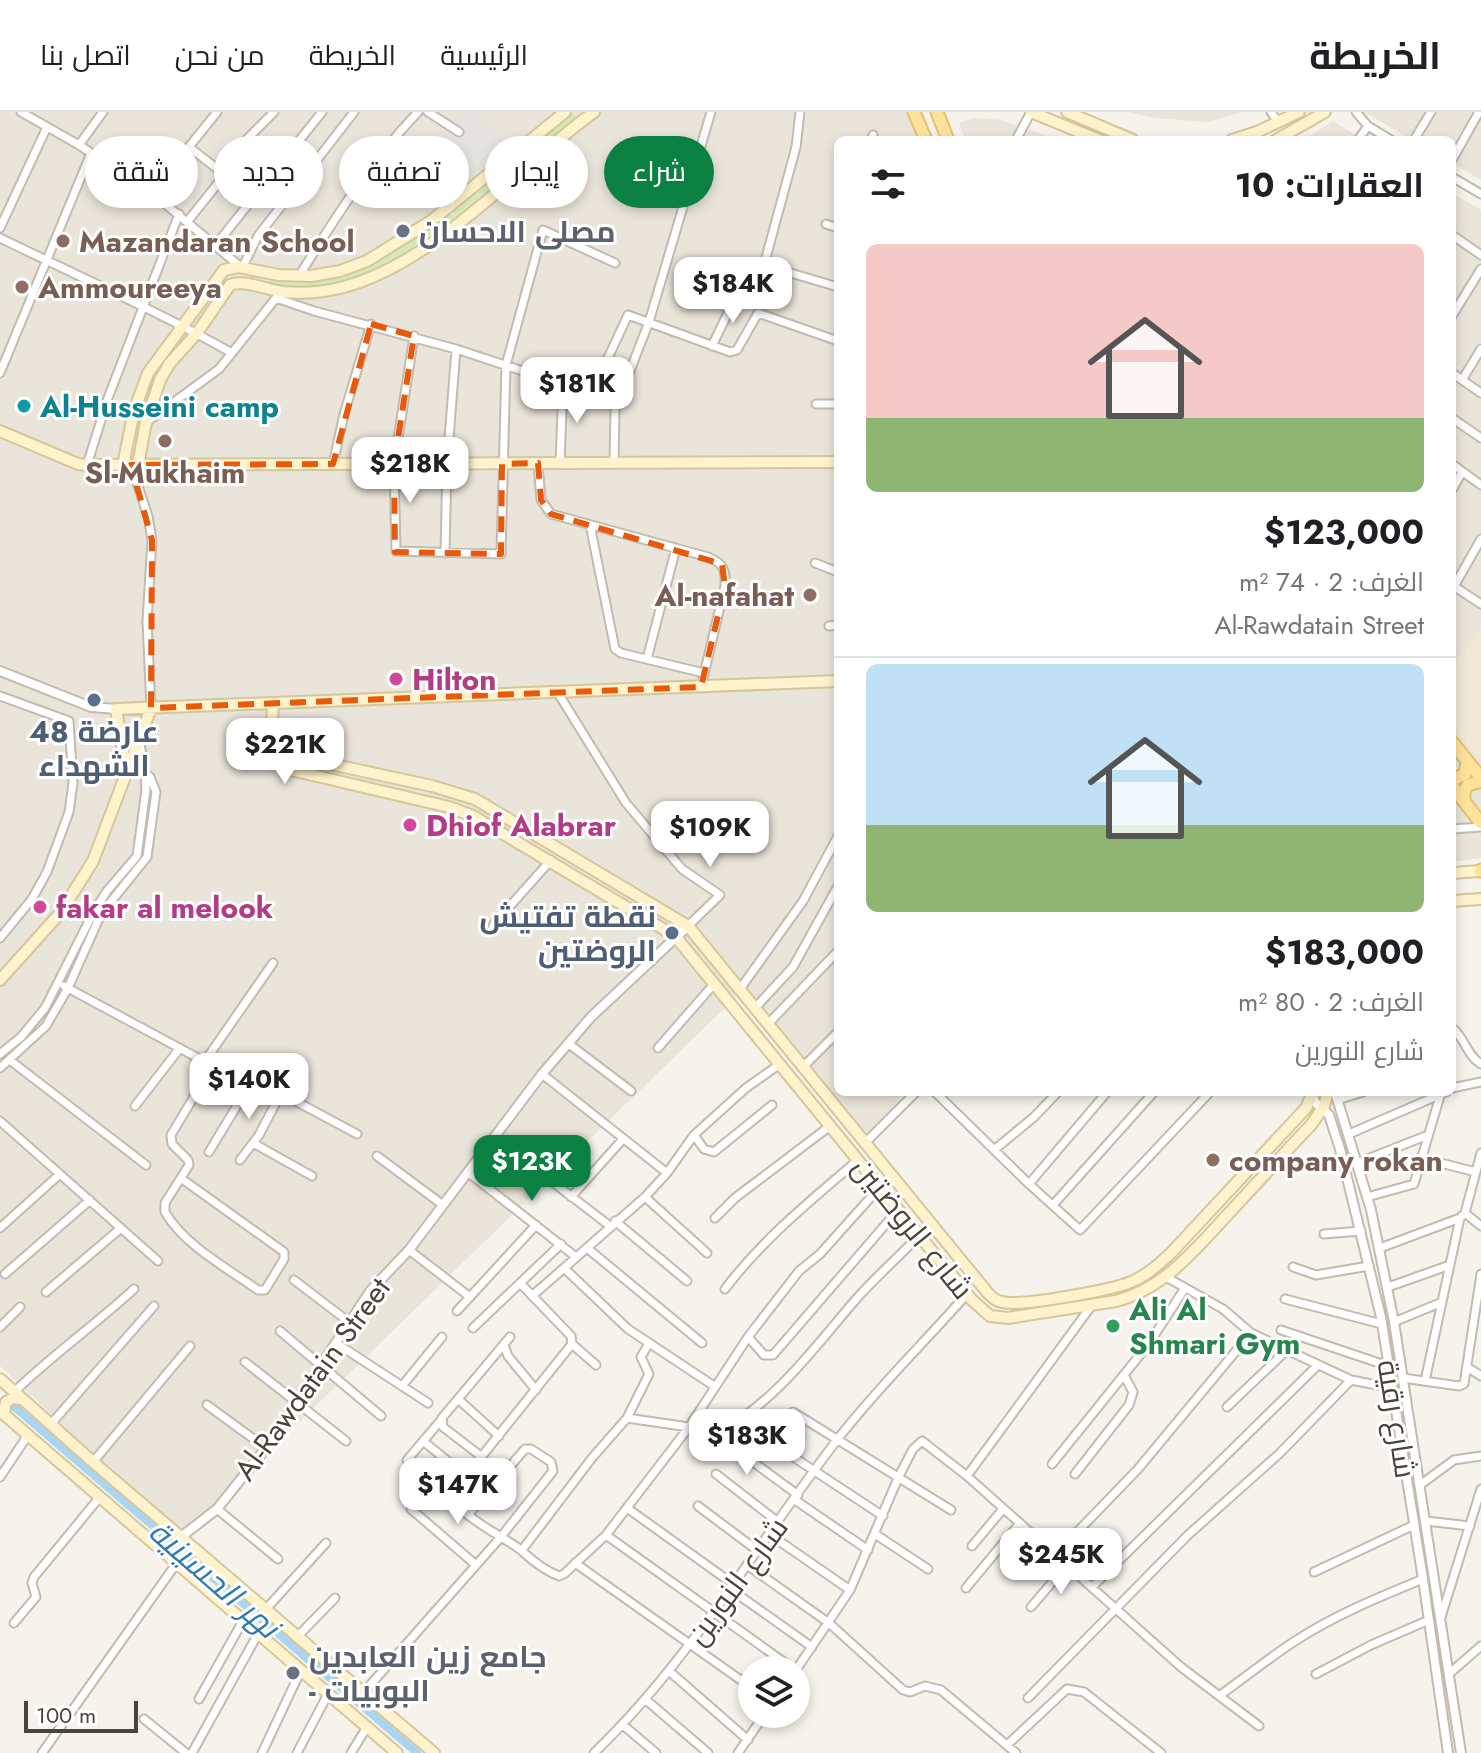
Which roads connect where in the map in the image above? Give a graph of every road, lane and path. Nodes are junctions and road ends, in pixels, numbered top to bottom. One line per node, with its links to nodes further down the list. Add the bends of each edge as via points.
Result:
1 (21, 112): 26 (street)
2 (103, 112): 40 (street)
3 (217, 112): 28 (street)
4 (274, 112): 29 (street)
5 (322, 112): 57 (street)
6 (354, 112): 61 (street, via 258,236)
7 (418, 112): 64 (street, via 343,205)
8 (428, 112): 27 (street)
9 (565, 112): 64 (main road, via 397,244 354,267)
10 (594, 112): 68 (main road, via 455,225 390,268 344,287)
11 (711, 112): 73 (street)
12 (800, 112): 79 (street, via 796,147 761,276 756,288 739,290)
13 (914, 112): 30 (main road)
14 (1031, 112): 32 (street); 33 (main road)
15 (1067, 112): 23 (main road)
16 (1271, 112): 24 (street)
17 (1299, 112): 24 (main road)
18 (1325, 112): 36 (main road)
19 (1356, 112): 25 (street)
20 (1431, 112): 39 (street)
21 (1479, 112): 42 (street)
22 (941, 115): 31 (main road)
23 (1090, 116): 34 (main road)
24 (1279, 123): 35 (main road)
25 (1368, 126): 37 (street); 38 (street)
26 (47, 127): 40 (street); 54 (street)
27 (459, 132)
28 (198, 136)
29 (250, 136)
30 (924, 136)
31 (947, 136)
32 (1018, 136)
33 (1080, 136)
34 (1126, 136)
35 (1243, 136)
36 (1283, 136)
37 (1361, 136)
38 (1384, 136)
39 (1416, 136)
40 (79, 145): 41 (street)
41 (85, 149)
42 (1456, 153)
43 (198, 154): 44 (street)
44 (214, 166)
45 (85, 167): 59 (street)
46 (1456, 179): 48 (street)
47 (214, 187): 51 (street)
48 (1480, 192)
49 (171, 208): 50 (street)
50 (179, 214): 51 (street); 71 (street)
51 (187, 222): 57 (street)
52 (826, 224): 53 (street)
53 (834, 227)
54 (0, 228)
55 (0, 238): 59 (street)
56 (1456, 238): 58 (street)
57 (215, 246): 61 (street)
58 (1481, 255)
59 (46, 260): 71 (street); 84 (street)
60 (615, 263): 83 (street, via 543,230)
61 (242, 268): 64 (main road); 75 (main road, via 220,274)
62 (1481, 269): 66 (street)
63 (784, 271): 65 (street)
64 (299, 276)
65 (834, 286)
66 (1470, 286): 67 (street); 70 (street)
67 (1481, 293)
68 (279, 295): 74 (street, via 314,311); 76 (main road, via 232,284); 82 (street)
69 (1456, 295): 70 (street)
70 (1463, 299): 72 (street)
71 (143, 308): 75 (street); 103 (street)
72 (1456, 310)
73 (649, 322): 79 (street); 87 (street, via 628,315 593,390); 98 (street, via 615,409)
74 (371, 324): 77 (street); 99 (street)
75 (185, 326): 76 (street); 104 (main road, via 144,382 134,411)
76 (197, 333): 82 (street); 92 (main road, via 164,372)
77 (414, 336): 80 (street); 100 (street)
78 (834, 339): 79 (street, via 758,313 737,350)
79 (712, 346)
80 (456, 349): 83 (street); 101 (street)
81 (1481, 349): 86 (street)
82 (232, 353): 92 (street, via 209,377)
83 (506, 365): 87 (street); 102 (street)
84 (0, 373)
85 (1456, 376): 86 (street)
86 (1462, 380): 88 (street)
87 (563, 385): 97 (street)
88 (1481, 393)
89 (816, 404): 90 (street)
90 (834, 404)
91 (1456, 421): 94 (street)
92 (146, 422): 104 (main road)
93 (0, 431): 103 (main road)
94 (1481, 438)
95 (834, 460): 98 (main road)
96 (538, 463): 97 (main road); 102 (main road); 109 (street, via 546,510)
97 (560, 463): 98 (main road)
98 (614, 463)
99 (333, 464): 100 (main road); 104 (main road)
100 (394, 464): 101 (main road); 112 (street, via 396,551)
101 (447, 464): 102 (main road); 112 (street)
102 (502, 464): 112 (street, via 501,554)
103 (87, 465): 104 (main road)
104 (131, 465): 126 (street, via 152,540 147,621)
105 (1456, 467): 106 (street)
106 (1462, 472): 107 (street); 108 (street)
107 (1456, 483)
108 (1481, 485)
109 (590, 525): 111 (street); 118 (street, via 615,649)
110 (1481, 539): 115 (street)
111 (676, 548): 118 (street); 120 (street, via 716,560 725,571)
112 (445, 553)
113 (815, 563): 114 (street)
114 (834, 570)
115 (1456, 582)
116 (1456, 589): 117 (street)
117 (1481, 604)
118 (647, 659): 120 (street)
119 (0, 673): 127 (street, via 99,710)
120 (704, 673): 122 (street)
121 (834, 681): 122 (main road)
122 (701, 687): 123 (main road)
123 (558, 693): 125 (main road); 147 (street, via 626,803 682,869 720,895)
124 (0, 696): 150 (street, via 69,721 73,783 69,812 47,872)
125 (273, 705): 126 (main road); 129 (main road)
126 (151, 708): 127 (main road); 128 (main road)
127 (116, 709): 132 (main road)
128 (140, 744): 132 (main road); 133 (street)
129 (270, 744): 141 (main road, شارع الروضتين, via 271,759 284,768 449,807); 147 (main road, شارع الروضتين, via 298,757 475,799)
130 (1456, 747): 131 (main road)
131 (1467, 762): 134 (main road, via 1465,774); 135 (main road)
132 (126, 772): 153 (main road, via 78,889)
133 (145, 773): 154 (street, via 137,856 94,911); 156 (street, via 156,792 147,857 101,914)
134 (1456, 780)
135 (1481, 780): 137 (main road, via 1468,785)
136 (1456, 789): 137 (main road)
137 (1464, 801): 138 (main road)
138 (1481, 825): 139 (street)
139 (1456, 828)
140 (834, 843): 157 (street, via 803,901)
141 (551, 860): 148 (street); 149 (main road, شارع الروضتين)
142 (1481, 871): 143 (main road)
143 (1456, 873)
144 (834, 893): 158 (street, via 793,967)
145 (1481, 899): 146 (main road)
146 (1456, 901)
147 (688, 926): 149 (street, Al-Rawdatain Street); 157 (main road, شارع الروضتين)
148 (492, 929)
149 (675, 936): 155 (main road, شارع الروضتين); 162 (street, Al-Rawdatain Street)
150 (0, 938)
151 (834, 955): 159 (street)
152 (273, 963): 167 (street)
153 (0, 980)
154 (58, 984): 156 (street); 165 (street, via 37,1018)
155 (714, 984): 164 (street); 168 (main road, شارع الروضتين)
156 (68, 988): 163 (street); 166 (street, via 46,1026)
157 (740, 989): 158 (main road, شارع الروضتين)
158 (755, 1008): 159 (main road, شارع الروضتين)
159 (768, 1024): 171 (main road, شارع الروضتين)
160 (1456, 1030): 169 (street)
161 (834, 1036): 171 (street)
162 (569, 1044): 173 (street, Al-Rawdatain Street); 177 (street)
163 (180, 1048): 167 (street); 194 (street)
164 (658, 1048)
165 (0, 1054)
166 (11, 1061): 172 (street); 216 (street)
167 (205, 1061): 170 (street)
168 (780, 1064): 199 (main road, شارع الروضتين); 202 (street)
169 (1481, 1064)
170 (213, 1065): 174 (street); 222 (street, via 171,1135 172,1144 189,1161)
171 (803, 1067): 179 (main road, شارع الروضتين)
172 (0, 1068)
173 (542, 1074): 204 (street, Al-Rawdatain Street); 205 (street)
174 (253, 1079): 178 (street); 209 (street)
175 (1481, 1082): 176 (street)
176 (1456, 1087)
177 (631, 1091)
178 (280, 1095): 200 (street); 206 (street)
179 (834, 1096): 207 (main road, شارع الروضتين)
180 (912, 1096): 207 (street)
181 (938, 1096): 192 (street)
182 (946, 1096): 192 (street)
183 (1054, 1096): 208 (street)
184 (1104, 1096): 223 (street)
185 (1150, 1096): 232 (street)
186 (1206, 1096): 232 (street, via 1080,1230)
187 (1316, 1096): 195 (main road, شارع الروضتين)
188 (1320, 1096): 196 (main road, شارع الروضتين)
189 (1336, 1096): 201 (street, شارع رقية)
190 (1438, 1096): 201 (street)
191 (1442, 1096): 203 (street)
192 (942, 1100): 208 (street)
193 (772, 1105): 202 (street, via 714,1152 704,1149)
194 (135, 1106)
195 (1306, 1108): 197 (main road, via 1315,1109); 207 (main road, شارع الروضتين, via 1150,1271 1113,1287 1016,1303 998,1301 987,1292)
196 (1323, 1108): 197 (main road, شارع الروضتين); 226 (street, شارع رقية)
197 (1316, 1118): 257 (main road, شارع الروضتين)
198 (0, 1121): 220 (street)
199 (830, 1126): 214 (main road, شارع الروضتين); 235 (street)
200 (357, 1134)
201 (1349, 1134): 215 (street, شارع رقية)
202 (694, 1135): 219 (street)
203 (1428, 1135): 212 (street); 215 (street)
204 (495, 1138): 218 (street, Al-Rawdatain Street); 227 (street)
205 (623, 1139): 219 (street); 227 (street)
206 (253, 1143): 213 (street); 221 (street)
207 (865, 1143)
208 (994, 1150): 223 (street)
209 (209, 1152)
210 (1481, 1153): 217 (street)
211 (377, 1156): 231 (street)
212 (1421, 1158): 217 (street); 229 (street, via 1414,1184)
213 (240, 1160)
214 (858, 1160): 224 (main road, شارع الروضتين); 264 (street, via 792,1216)
215 (1357, 1163): 225 (street, شارع رقية)
216 (146, 1165)
217 (1476, 1172): 234 (street)
218 (469, 1173): 231 (street, Al-Rawdatain Street); 237 (street)
219 (667, 1173): 228 (street)
220 (60, 1174): 230 (street); 239 (street)
221 (312, 1176)
222 (182, 1179): 222 (street, via 165,1203 167,1216 207,1254 265,1290 284,1252)
223 (1029, 1184): 232 (street)
224 (880, 1187): 233 (main road, شارع الروضتين); 287 (street, via 799,1271)
225 (1364, 1187): 226 (street, via 1356,1183); 229 (street, شارع رقية)
226 (1351, 1190): 241 (street, شارع رقية)
227 (571, 1197): 236 (street)
228 (645, 1197): 236 (street); 248 (street)
229 (1367, 1197): 246 (street, شارع رقية)
230 (90, 1200): 240 (street); 255 (street)
231 (443, 1205): 247 (street, Al-Rawdatain Street)
232 (1053, 1205)
233 (898, 1210): 243 (main road, شارع الروضتين); 287 (street, via 773,1355 764,1355)
234 (1463, 1216): 238 (street); 246 (street); 251 (street)
235 (715, 1218)
236 (613, 1224): 245 (street); 259 (street)
237 (536, 1225): 244 (street); 268 (street)
238 (1481, 1226)
239 (0, 1228)
240 (121, 1228): 250 (street); 265 (street)
241 (1361, 1231): 242 (street); 252 (street, شارع رقية)
242 (1324, 1234)
243 (919, 1236): 266 (main road, شارع الروضتين); 324 (street, via 763,1402)
244 (561, 1244): 249 (street); 260 (street)
245 (587, 1248): 249 (street); 290 (street)
246 (1380, 1248): 261 (street, شارع رقية)
247 (409, 1250): 268 (street); 276 (street, Al-Rawdatain Street)
248 (707, 1253)
249 (576, 1257): 254 (street)
250 (158, 1261)
251 (1450, 1265): 261 (street); 270 (street)
252 (1369, 1266): 253 (street, via 1316,1275); 278 (street, شارع رقية)
253 (1293, 1267)
254 (564, 1268): 267 (street); 289 (street)
255 (5, 1274)
256 (1481, 1274): 275 (street)
257 (1166, 1277): 262 (street); 271 (main road, شارع الروضتين, via 1133,1296)
258 (294, 1280): 276 (street)
259 (687, 1281)
260 (520, 1283): 267 (street); 281 (street)
261 (1388, 1287): 277 (street, شارع رقية)
262 (1185, 1288): 284 (street, via 1223,1309); 301 (street)
263 (134, 1289): 311 (street, via 47,1360)
264 (725, 1289)
265 (46, 1292)
266 (967, 1294): 271 (main road, شارع الروضتين, via 985,1312 1004,1318); 328 (street, شارع النورين)
267 (532, 1296): 291 (street, via 571,1336)
268 (470, 1297): 274 (street)
269 (1285, 1299): 278 (street)
270 (1442, 1302): 277 (street); 306 (street)
271 (1092, 1305): 343 (street)
272 (154, 1306): 322 (street)
273 (20, 1307): 279 (street)
274 (457, 1311)
275 (1474, 1321): 280 (street); 300 (street)
276 (349, 1322): 288 (street, Al-Rawdatain Street)
277 (1394, 1322): 303 (street, شارع رقية)
278 (1382, 1324): 298 (street, شارع رقية)
279 (0, 1327)
280 (1481, 1327)
281 (473, 1328)
282 (1281, 1330): 298 (street)
283 (280, 1331): 299 (street)
284 (1251, 1333): 294 (street); 374 (street, via 1138,1469)
285 (442, 1337): 307 (street)
286 (510, 1337): 292 (street)
287 (748, 1337): 308 (street)
288 (336, 1343): 299 (street, Al-Rawdatain Street); 307 (street)
289 (649, 1343): 308 (street); 321 (street, via 641,1357 649,1374)
290 (702, 1343)
291 (572, 1344): 296 (street); 310 (street)
292 (504, 1345): 310 (street); 312 (street)
293 (190, 1346): 336 (street)
294 (1287, 1350): 297 (street); 316 (street)
295 (245, 1362): 314 (street)
296 (596, 1365)
297 (1318, 1365): 305 (street); 385 (street)
298 (1388, 1366): 309 (street, شارع رقية)
299 (322, 1367): 314 (street, Al-Rawdatain Street); 319 (street)
300 (1467, 1367): 302 (street); 306 (street, via 1461,1386)
301 (1124, 1375): 337 (street); 340 (street, via 1133,1392 1129,1405)
302 (1481, 1376)
303 (1403, 1378): 306 (street); 332 (street, شارع رقية)
304 (0, 1379): 311 (main road)
305 (1351, 1380): 309 (street); 391 (street)
306 (1425, 1381)
307 (402, 1386): 313 (street)
308 (714, 1386): 323 (street)
309 (1392, 1388): 333 (street, شارع رقية)
310 (536, 1390): 326 (street)
311 (17, 1396): 317 (main road); 322 (main road)
312 (458, 1399): 320 (street); 326 (street)
313 (428, 1403)
314 (298, 1404): 329 (street); 331 (street, Al-Rawdatain Street)
315 (207, 1405): 331 (street)
316 (1227, 1407)
317 (2, 1412): 325 (main road)
318 (793, 1412): 328 (street)
319 (381, 1416)
320 (442, 1418): 330 (street); 335 (street, via 443,1427)
321 (627, 1418): 323 (street); 371 (street)
322 (51, 1424): 336 (main road)
323 (689, 1427): 324 (street); 352 (street)
324 (715, 1434): 348 (street)
325 (28, 1435): 344 (street); 349 (main road)
326 (499, 1436): 335 (street)
327 (766, 1439): 338 (street)
328 (837, 1440): 338 (street, شارع النورين); 342 (street)
329 (346, 1441)
330 (423, 1441): 341 (street); 350 (street, via 407,1460)
331 (266, 1448): 353 (street, Al-Rawdatain Street)
332 (1416, 1452): 333 (street, via 1410,1459); 345 (street, شارع رقية)
333 (1402, 1454): 346 (street, شارع رقية)
334 (1481, 1456): 345 (street, via 1454,1460)
335 (482, 1457): 341 (street)
336 (93, 1462): 367 (main road)
337 (1052, 1464)
338 (816, 1470): 348 (street, شارع النورين); 358 (street)
339 (716, 1474): 360 (street)
340 (1075, 1474)
341 (466, 1476): 350 (street)
342 (899, 1476): 343 (street, via 922,1441); 356 (street); 358 (street)
343 (967, 1476): 355 (street)
344 (0, 1477)
345 (1420, 1485): 346 (street, via 1413,1482); 359 (street, شارع رقية)
346 (1408, 1488): 362 (street, شارع رقية)
347 (1481, 1489): 363 (street)
348 (796, 1497): 360 (street, شارع النورين); 372 (street)
349 (99, 1498): 377 (main road); 396 (street, via 34,1577 36,1597)
350 (453, 1498): 357 (street)
351 (698, 1506): 373 (street)
352 (627, 1508): 366 (street); 384 (street)
353 (217, 1509): 367 (street, Al-Rawdatain Street); 375 (street)
354 (411, 1509): 378 (street)
355 (1003, 1509): 361 (street); 370 (street)
356 (951, 1510)
357 (469, 1514): 368 (street); 368 (street, via 525,1449 551,1462 553,1471)
358 (883, 1516): 365 (street)
359 (1426, 1521): 363 (street); 393 (street, شارع رقية)
360 (778, 1522): 364 (street, شارع النورين)
361 (1020, 1523): 374 (street); 386 (street)
362 (1414, 1525): 382 (street); 383 (street, شارع رقية)
363 (1470, 1526): 393 (street)
364 (769, 1534): 373 (street, شارع النورين); 387 (street)
365 (875, 1534): 372 (street); 381 (street)
366 (606, 1535): 376 (street); 392 (street)
367 (181, 1537): 390 (main road)
368 (500, 1538): 371 (street); 378 (street)
369 (326, 1543): 390 (street)
370 (972, 1546)
371 (522, 1550): 376 (street, via 559,1576)
372 (868, 1550): 387 (street)
373 (758, 1551): 379 (street, شارع النورين)
374 (1055, 1555): 380 (street)
375 (278, 1559)
376 (575, 1563): 400 (street)
377 (176, 1564): 394 (main road); 424 (street)
378 (476, 1565): 410 (street)
379 (747, 1565): 384 (street, شارع النورين); 397 (street)
380 (1067, 1565): 385 (street); 389 (street)
381 (928, 1569)
382 (1314, 1572)
383 (1423, 1579): 395 (street, شارع رقية); 412 (street, via 1332,1619)
384 (731, 1586): 392 (street, شارع النورين); 402 (street)
385 (1092, 1587): 391 (street)
386 (966, 1588)
387 (850, 1590): 397 (street)
388 (335, 1598): 399 (street)
389 (1031, 1607)
390 (266, 1609): 399 (main road)
391 (1114, 1610): 412 (street); 413 (street)
392 (713, 1613): 400 (street, شارع النورين); 403 (street)
393 (1441, 1617): 407 (street, شارع رقية)
394 (244, 1619): 398 (main road); 414 (street)
395 (1429, 1620): 408 (street); 439 (street, شارع رقية)
396 (14, 1623)
397 (829, 1623): 402 (street); 423 (street, via 903,1690 941,1690)
398 (259, 1632): 405 (main road); 426 (street)
399 (298, 1636): 410 (main road)
400 (691, 1645): 406 (street, شارع النورين); 409 (street)
401 (1481, 1646): 407 (street)
402 (812, 1647): 404 (street)
403 (776, 1656)
404 (806, 1656)
405 (301, 1670): 411 (main road); 427 (street)
406 (669, 1671): 415 (street, شارع النورين); 421 (street)
407 (1450, 1673): 440 (street, شارع رقية)
408 (1316, 1674)
409 (738, 1678)
410 (364, 1692): 431 (main road)
411 (328, 1694): 419 (main road); 428 (street)
412 (1219, 1696): 418 (street)
413 (1028, 1698)
414 (199, 1699)
415 (645, 1699): 417 (street, شارع النورين); 435 (street)
416 (144, 1719): 425 (street)
417 (623, 1725): 422 (street, شارع النورين); 434 (street)
418 (1259, 1726)
419 (367, 1727): 429 (street); 430 (main road)
420 (756, 1728): 421 (street)
421 (748, 1740): 436 (street)
422 (602, 1745): 432 (street, شارع النورين); 433 (street)
423 (1007, 1745): 437 (street); 438 (street, via 1067,1689 1074,1689)
424 (42, 1753)
425 (186, 1753)
426 (192, 1753)
427 (262, 1753)
428 (297, 1753)
429 (351, 1753)
430 (397, 1753)
431 (434, 1753)
432 (594, 1753)
433 (609, 1753)
434 (656, 1753)
435 (708, 1753)
436 (738, 1753)
437 (1016, 1753)
438 (1161, 1753)
439 (1448, 1753)
440 (1461, 1753)

